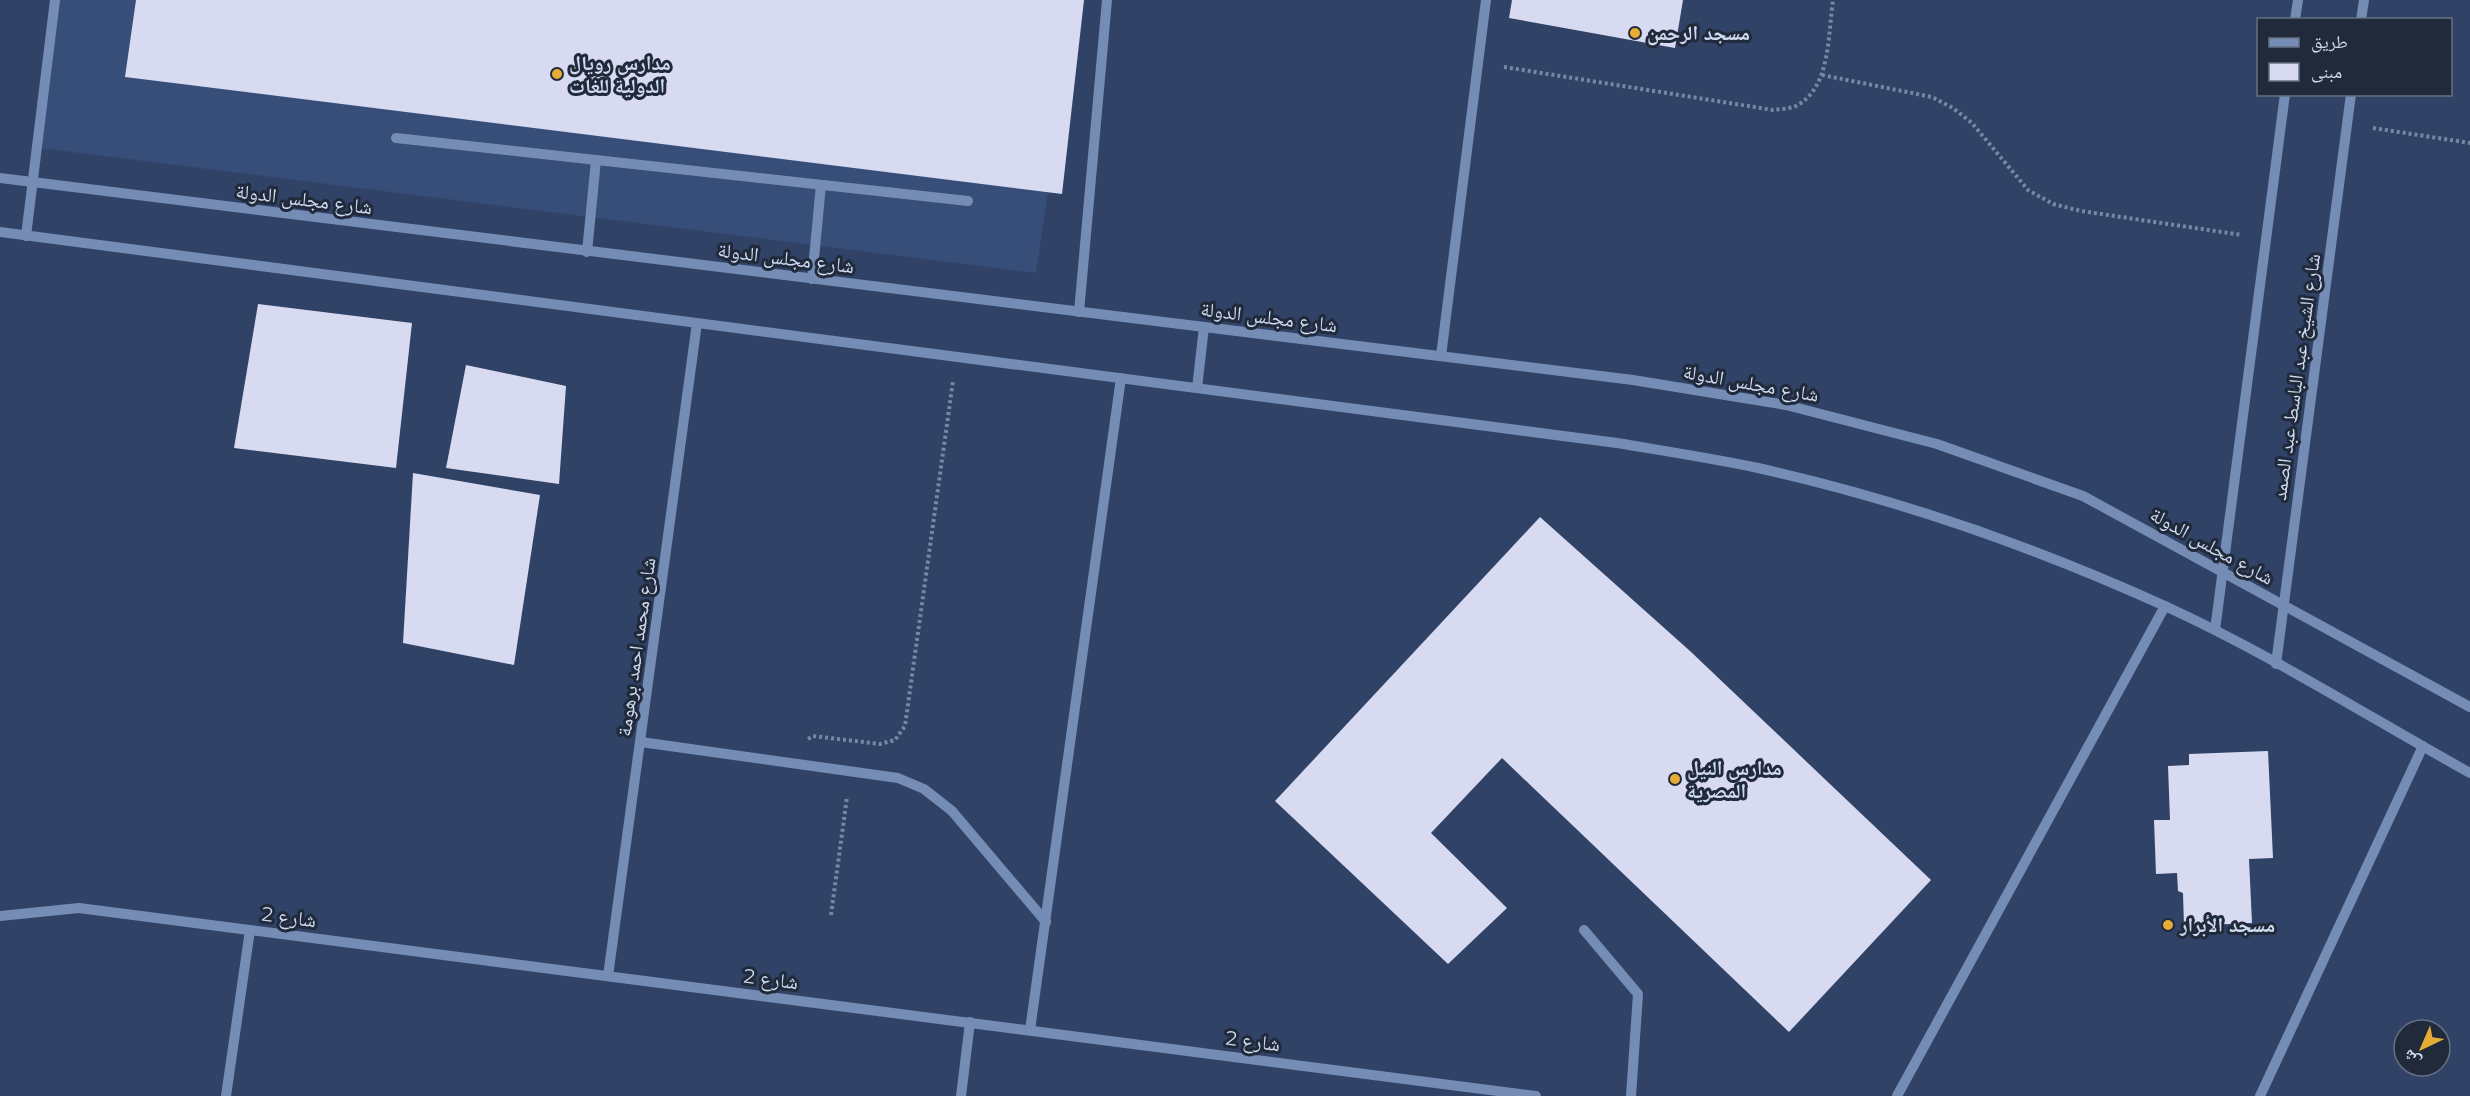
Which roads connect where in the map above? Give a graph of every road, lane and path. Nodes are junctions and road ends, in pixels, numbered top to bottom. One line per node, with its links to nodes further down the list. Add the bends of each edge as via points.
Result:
1 (55, 0): 18 (street)
2 (1107, 0): 26 (street)
3 (1486, 0): 9 (street)
4 (1833, 0): 10 (path)
5 (2298, 0): 7 (street)
6 (2364, 0): 8 (street)
7 (2295, 18)
8 (2361, 18)
9 (1479, 62): 10 (path, via 1773,110 1794,106 1812,94); 29 (street)
10 (1822, 75): 23 (path, via 1932,97 1953,108 1972,123 2028,190 2053,204)
11 (2285, 96): 23 (street)
12 (2351, 96): 13 (street, شارع الشيخ عبد الباسط عبد الصمد)
13 (2347, 124): 15 (path); 35 (street, شارع الشيخ عبد الباسط عبد الصمد)
14 (396, 138): 16 (street)
15 (2470, 143)
16 (596, 160): 19 (street); 24 (street)
17 (0, 178): 18 (street, شارع مجلس الدولة)
18 (33, 183): 22 (street); 24 (street, شارع مجلس الدولة)
19 (821, 185): 20 (street); 25 (street)
20 (968, 201)
21 (0, 232): 22 (street)
22 (26, 236): 27 (street)
23 (2266, 239): 33 (street)
24 (587, 252): 25 (street, شارع مجلس الدولة)
25 (812, 279): 26 (street, شارع مجلس الدولة)
26 (1079, 312): 28 (street, شارع مجلس الدولة)
27 (697, 323): 30 (street); 39 (street, شارع محمد احمد برهومة)
28 (1204, 327): 29 (street, شارع مجلس الدولة); 32 (street)
29 (1441, 356): 33 (street, شارع مجلس الدولة, via 1633,380 1786,405 1937,444 2083,496)
30 (956, 358): 31 (street); 41 (path, via 905,726 895,740 880,744 813,736 805,741)
31 (1121, 378): 32 (street); 46 (street)
32 (1197, 388): 34 (street, via 1617,443 1758,468 1897,504 2033,550)
33 (2222, 572): 35 (street, شارع مجلس الدولة); 36 (street)
34 (2165, 606): 36 (street); 56 (street)
35 (2284, 606): 37 (street, شارع الشيخ عبد الباسط عبد الصمد); 38 (street, شارع مجلس الدولة)
36 (2215, 630): 37 (street)
37 (2276, 664): 40 (street)
38 (2470, 707)
39 (642, 742): 41 (street); 49 (street, شارع محمد احمد برهومة)
40 (2422, 746): 43 (street); 57 (street)
41 (798, 764): 42 (street)
42 (851, 771): 44 (path); 46 (street, via 898,778 924,789 952,811)
43 (2470, 773)
44 (831, 915)
45 (0, 916): 47 (street, شارع 2, via 79,908)
46 (1046, 922): 51 (street)
47 (250, 930): 49 (street, شارع 2); 52 (street)
48 (1584, 930): 55 (street, via 1638,994)
49 (608, 976): 50 (street, شارع 2)
50 (970, 1022): 51 (street, شارع 2); 53 (street)
51 (1030, 1030): 54 (street, شارع 2)
52 (226, 1096)
53 (961, 1096)
54 (1536, 1096)
55 (1631, 1096)
56 (1897, 1096)
57 (2260, 1096)

